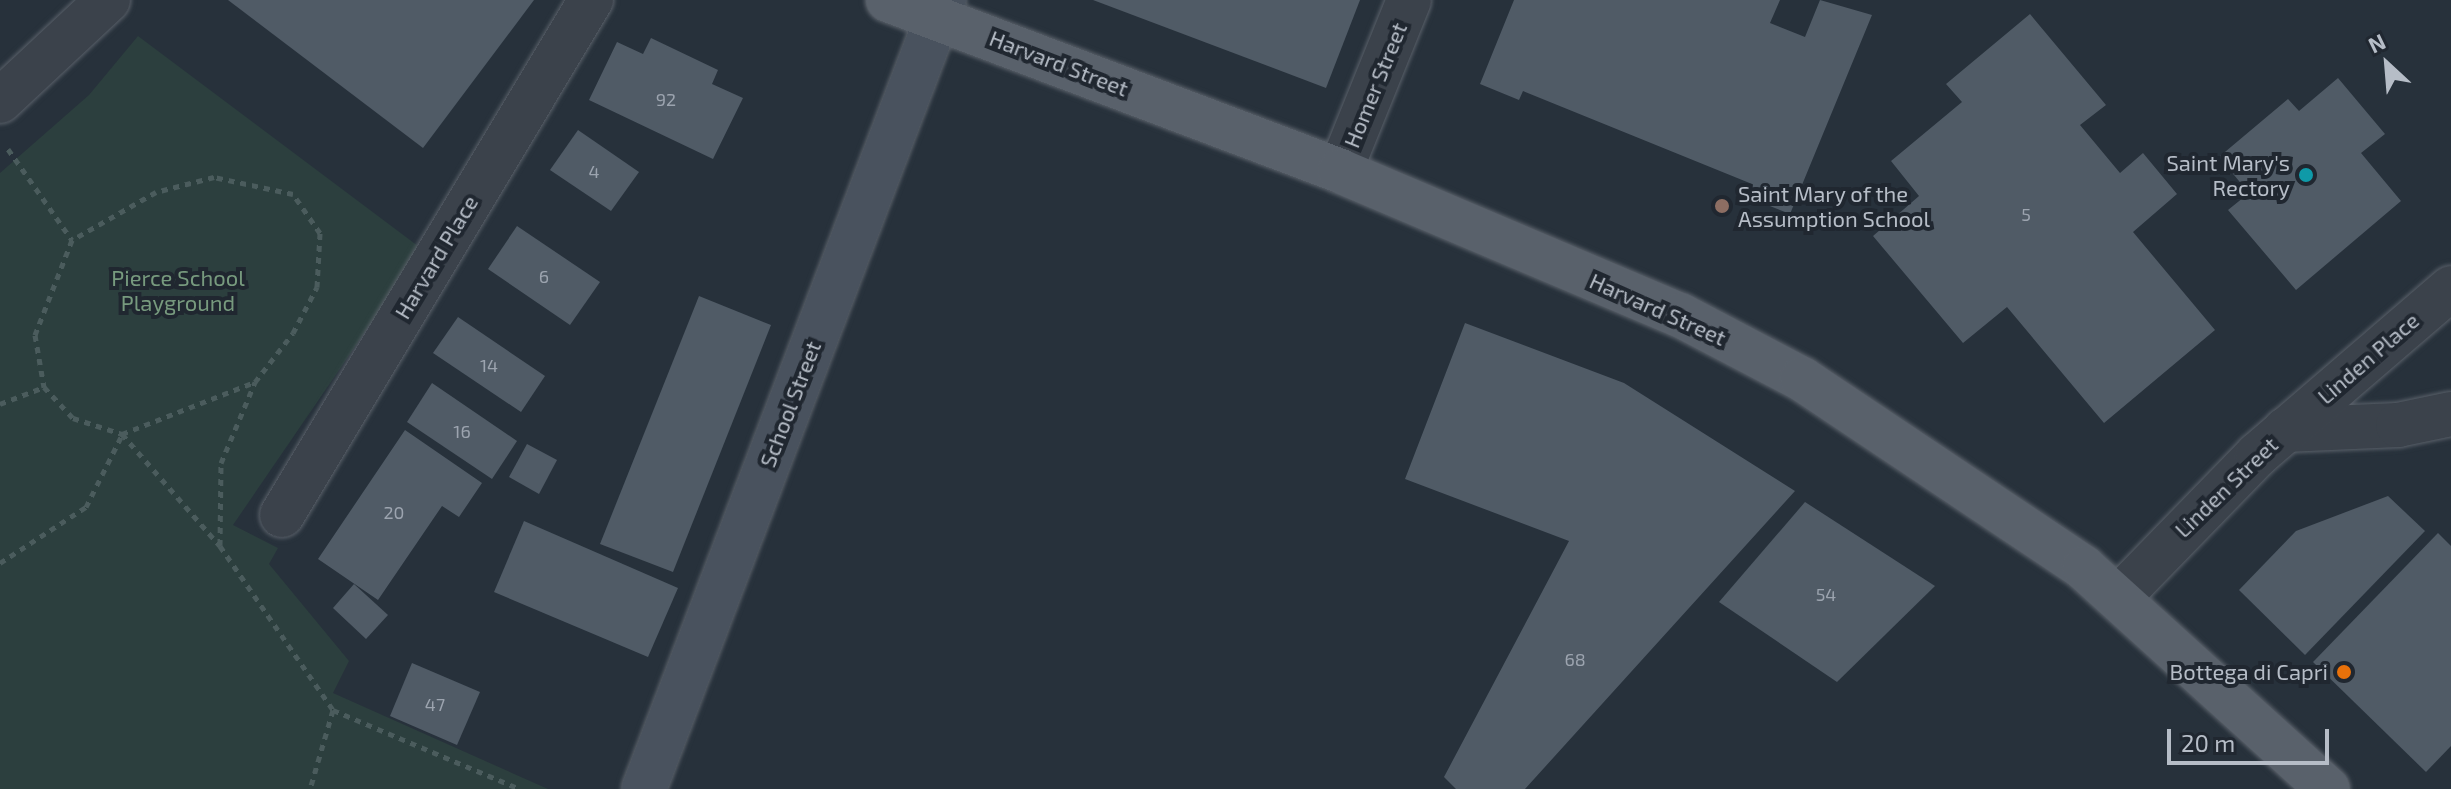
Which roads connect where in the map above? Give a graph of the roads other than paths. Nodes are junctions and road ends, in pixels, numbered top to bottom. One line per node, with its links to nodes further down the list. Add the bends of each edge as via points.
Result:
1 (108, 0): 6 (street)
2 (591, 0): 11 (street, Harvard Place)
3 (888, 0): 5 (main road, Harvard Street)
4 (1409, 0): 7 (street, Homer Street)
5 (940, 9): 7 (main road, Harvard Street); 13 (main road, School Street)
6 (0, 101)
7 (1340, 171): 12 (main road, Harvard Street, via 1680,315 1802,379)
8 (2451, 288): 10 (street, Linden Place)
9 (2451, 414): 10 (street, Linden Street, via 2398,425)
10 (2285, 430): 12 (street, Linden Street)
11 (282, 515)
12 (2119, 597): 14 (main road, Harvard Street)
13 (644, 789)
14 (2328, 789)

